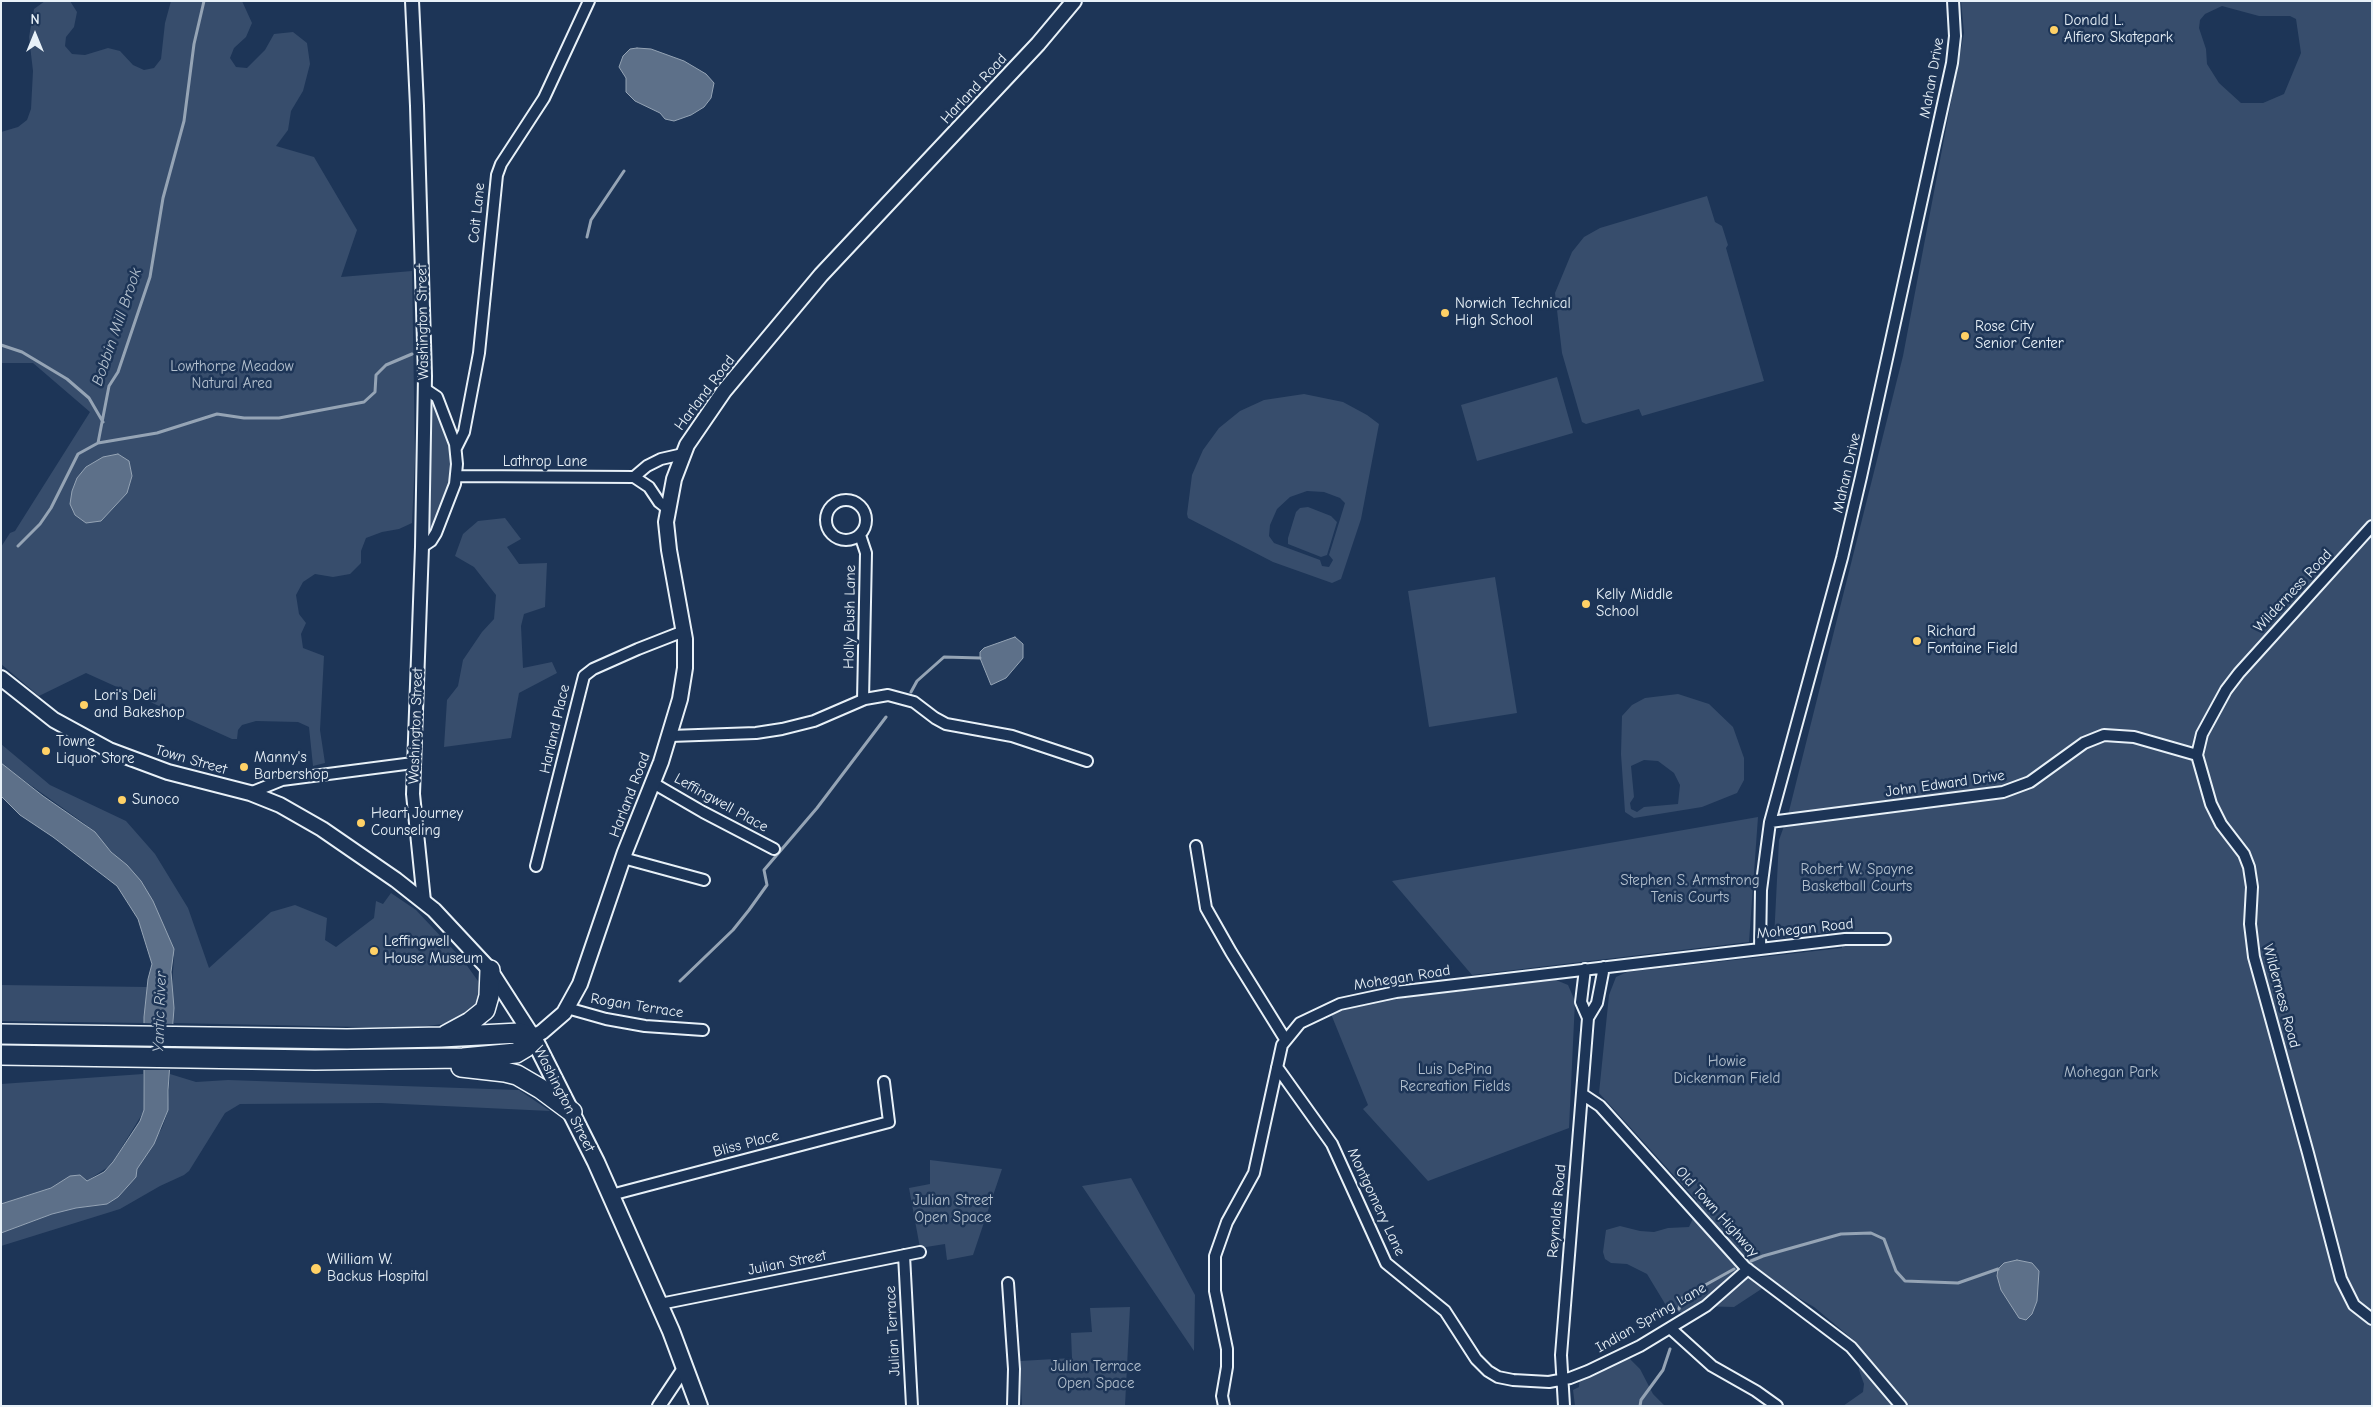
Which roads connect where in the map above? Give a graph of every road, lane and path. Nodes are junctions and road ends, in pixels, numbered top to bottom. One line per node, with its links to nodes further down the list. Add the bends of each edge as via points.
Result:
1 (412, 1): 5 (street, Washington Street)
2 (589, 1): 6 (street, Coit Lane, via 544,98 497,175 479,353 464,432)
3 (1074, 1): 7 (main road, Harland Road, via 1025,58 821,275 709,410)
4 (1953, 1): 23 (street, Mahan Drive, via 1955,36 1952,63 1857,495)
5 (425, 389): 6 (street, via 437,397); 13 (street, Washington Street)
6 (456, 448): 8 (street)
7 (683, 454): 9 (street, via 651,464); 10 (main road, Harland Road)
8 (456, 476): 9 (street, Lathrop Lane); 13 (street, via 433,538)
9 (634, 477): 10 (street, via 646,484)
10 (668, 509): 14 (main road, Harland Road, via 667,539)
11 (2372, 526): 18 (street, Wilderness Road, via 2226,690 2202,734)
12 (860, 535): 16 (street, Holly Bush Lane, via 866,553)
13 (422, 546): 20 (street, Washington Street)
14 (684, 631): 17 (main road, Harland Road, via 683,684); 27 (street, Harland Place, via 593,669 584,676)
15 (1, 678): 22 (main road, Town Street, via 54,720 108,750 168,772)
16 (863, 700): 17 (street, via 814,722 782,730); 19 (street, via 883,695 905,698 942,723 1012,736)
17 (670, 736): 21 (main road, Harland Road)
18 (2197, 755): 23 (street, John Edward Drive, via 2134,737 2104,735 2084,742 2030,782 2003,792); 54 (street, Wilderness Road, via 2211,804 2249,866 2254,957 2341,1279 2354,1305)
19 (1087, 762)
20 (413, 763): 22 (street, via 282,780); 29 (street, Washington Street, via 416,834)
21 (654, 783): 25 (street, Leffingwell Place); 26 (main road, Harland Road)
22 (250, 794): 29 (main road, Town Street, via 280,805 322,829)
23 (1770, 822): 31 (street, Mahan Drive, via 1761,890)
24 (1196, 846): 41 (street, via 1203,895 1211,918)
25 (774, 849)
26 (623, 858): 28 (street); 35 (main road, Harland Road, via 586,968)
27 (536, 866)
28 (704, 880)
29 (424, 901): 34 (main road, Washington Street)
30 (1885, 939): 31 (street, Mohegan Road, via 1853,938)
31 (1760, 949): 32 (street, Mohegan Road)
32 (1604, 967): 33 (street, Mohegan Road); 36 (street, Reynolds Road, via 1597,1003)
33 (1585, 969): 36 (street, Reynolds Road, via 1581,1002); 41 (street, Mohegan Road, via 1366,997 1310,1017)
34 (490, 970): 39 (highway, via 485,1010); 40 (main road, Washington Street)
35 (567, 1008): 37 (street, Rogan Terrace, via 635,1024); 40 (main road, Harland Road)
36 (1588, 1018): 46 (street, Reynolds Road)
37 (703, 1030)
38 (1, 1034): 39 (highway)
39 (441, 1037): 40 (highway, via 519,1033)
40 (533, 1037): 43 (highway, via 524,1050 510,1054); 47 (highway, Washington Street)
41 (1285, 1039): 44 (street)
42 (1, 1055): 43 (highway)
43 (386, 1060): 47 (highway, via 409,1068 464,1067 505,1072 530,1082)
44 (1277, 1067): 57 (street, Montgomery Lane, via 1332,1144 1381,1255 1390,1268 1445,1310 1473,1355 1493,1375 1513,1380); 62 (street, via 1254,1173 1227,1222 1214,1262 1216,1302 1227,1349 1222,1396)
45 (884, 1082): 48 (street, Bliss Place, via 889,1122)
46 (1582, 1094): 51 (street, Old Town Highway, via 1600,1106); 57 (street, Reynolds Road)
47 (572, 1112): 48 (highway, Washington Street)
48 (611, 1196): 53 (highway, Washington Street)
49 (920, 1252): 50 (street, Julian Street)
50 (904, 1255): 53 (street, Julian Street); 60 (street, Julian Terrace)
51 (1748, 1269): 55 (street, Indian Spring Lane, via 1717,1298); 65 (street, Old Town Highway, via 1851,1347)
52 (1008, 1283): 61 (street, via 1013,1355)
53 (660, 1304): 56 (highway, Washington Street)
54 (2372, 1320)
55 (1670, 1328): 57 (street, Indian Spring Lane, via 1588,1371); 64 (street, via 1712,1366)
56 (685, 1367): 58 (street); 59 (highway, Washington Street)
57 (1561, 1380): 63 (street, Reynolds Road)
58 (659, 1406)
59 (699, 1406)
60 (912, 1406)
61 (1012, 1406)
62 (1224, 1406)
63 (1564, 1406)
64 (1777, 1406)
65 (1901, 1406)

